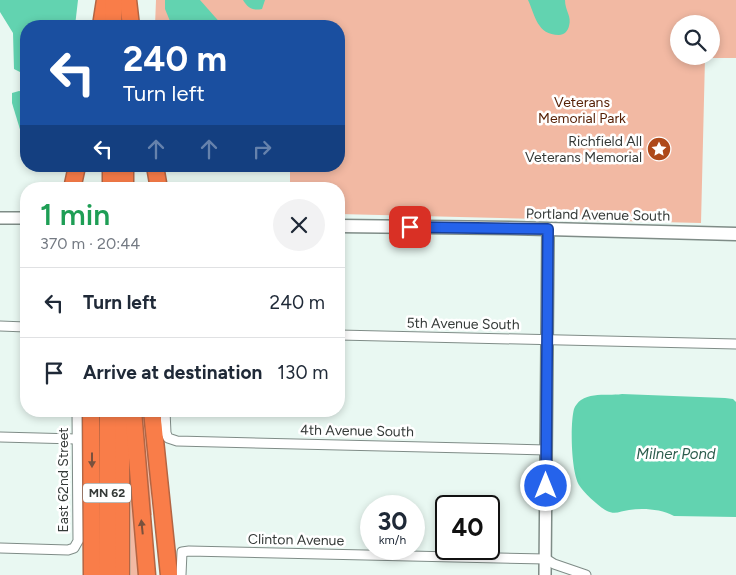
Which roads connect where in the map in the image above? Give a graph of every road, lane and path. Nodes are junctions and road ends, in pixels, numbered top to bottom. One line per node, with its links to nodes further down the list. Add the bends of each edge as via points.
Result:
1 (105, 0): 4 (highway)
2 (114, 0): 5 (highway)
3 (127, 0): 6 (highway); 7 (highway)
4 (102, 20)
5 (113, 20)
6 (126, 20)
7 (130, 20)
8 (0, 218): 9 (street)
9 (20, 218)
10 (345, 226): 11 (main road, Portland Avenue South)
11 (548, 229): 12 (main road, Portland Avenue South); 16 (street)
12 (736, 234)
13 (0, 326): 14 (street)
14 (20, 327)
15 (345, 335): 16 (street, 5th Avenue South)
16 (547, 340): 17 (street, 5th Avenue South); 27 (street)
17 (736, 344)
18 (77, 417): 26 (street, East 62nd Street)
19 (91, 417): 31 (highway, one-way to 31)
20 (108, 417): 32 (highway, MN 62)
21 (121, 417): 33 (highway, MN 62)
22 (133, 417): 34 (highway, one-way to 22)
23 (152, 417): 28 (highway)
24 (165, 417): 27 (street, 4th Avenue South, via 168,438 177,441)
25 (0, 437): 26 (street)
26 (76, 439): 29 (street, East 62nd Street, via 78,541 74,548)
27 (546, 450): 30 (street)
28 (155, 452): 35 (highway); 36 (highway)
29 (0, 548)
30 (546, 559): 37 (street, Clinton Avenue, via 198,551 182,552); 38 (street); 39 (street, Clinton Avenue)
31 (92, 575)
32 (107, 575)
33 (121, 575)
34 (146, 575)
35 (159, 575)
36 (169, 575)
37 (181, 575)
38 (545, 575)
39 (586, 575)

